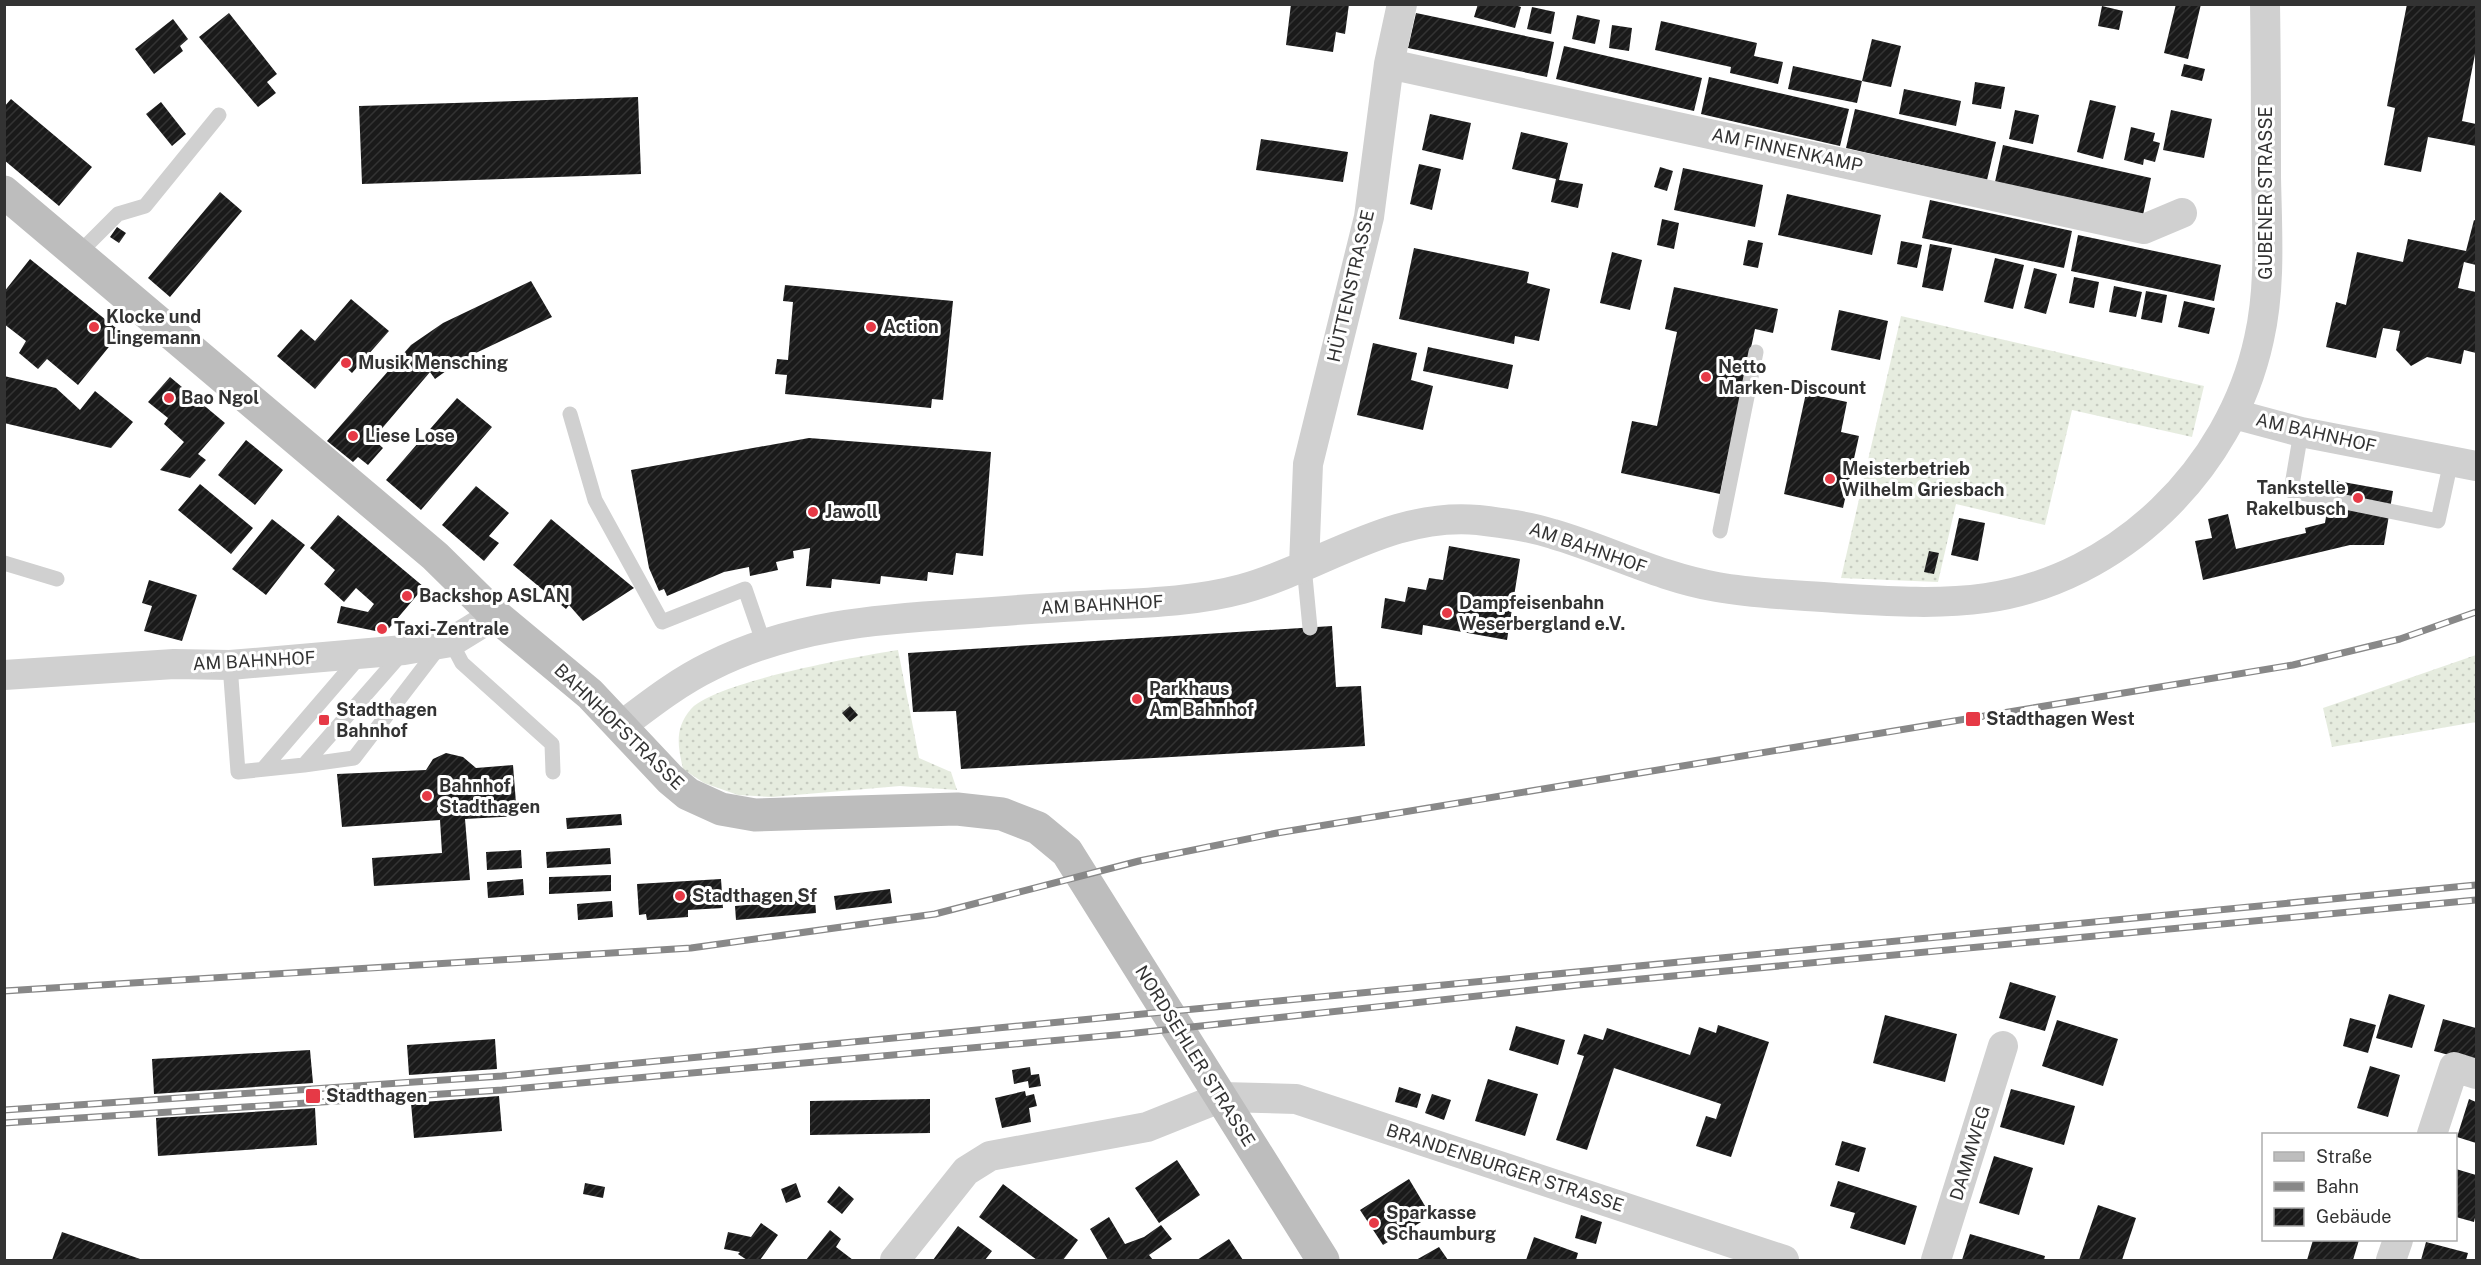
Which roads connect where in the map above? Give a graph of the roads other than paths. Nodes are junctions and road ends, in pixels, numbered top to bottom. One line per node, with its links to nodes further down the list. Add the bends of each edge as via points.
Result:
1 (1401, 4): 3 (street, HÜTTENSTRASSE)
2 (2265, 4): 10 (street, GUBENER STRASSE, via 2268,261 2260,337)
3 (1389, 63): 6 (street, AM FINNENKAMP, via 2144,229); 15 (street, HÜTTENSTRASSE, via 1369,217 1308,464)
4 (219, 115): 7 (lane, via 144,206 118,214)
5 (4, 192): 7 (main road, BAHNHOFSTRASSE)
6 (2182, 213)
7 (78, 254): 17 (main road, BAHNHOFSTRASSE, via 435,556)
8 (1756, 352): 13 (lane)
9 (570, 414): 20 (lane, via 595,500 662,622 745,589)
10 (2234, 414): 11 (street, AM BAHNHOF); 15 (street, AM BAHNHOF, via 2209,456 2180,491 2120,546 2039,585 1989,598 1937,602 1748,592 1662,574 1555,534 1470,519 1422,521 1377,534)
11 (2301, 432): 12 (street, AM BAHNHOF); 12 (lane, via 2291,491 2438,521)
12 (2464, 464)
13 (1720, 531)
14 (4, 563): 16 (lane)
15 (1304, 566): 18 (lane); 20 (street, AM BAHNHOF, via 1242,589 1180,600 896,618 826,627)
16 (57, 579)
17 (495, 615): 19 (street, AM BAHNHOF); 25 (main road, BAHNHOFSTRASSE, via 590,694)
18 (1310, 628)
19 (446, 643): 21 (street, AM BAHNHOF); 26 (lane, via 354,758); 28 (lane, via 462,663 552,744)
20 (764, 644): 25 (street, AM BAHNHOF, via 712,665 671,688)
21 (404, 650): 22 (street, AM BAHNHOF); 26 (lane)
22 (361, 654): 23 (street, AM BAHNHOF); 27 (lane)
23 (230, 665): 24 (street, AM BAHNHOF, via 174,664); 27 (lane, via 238,772)
24 (4, 675)
25 (621, 726): 29 (main road, BAHNHOFSTRASSE, via 688,794 721,809 755,815 957,809 1002,814 1038,828)
26 (304, 765): 27 (lane)
27 (263, 769)
28 (553, 772)
29 (1066, 852): 32 (main road, NORDSEHLER STRASSE)
30 (2003, 1046): 38 (street, DAMMWEG)
31 (2476, 1074): 33 (street, via 2454,1066)
32 (1222, 1097): 35 (street, via 1147,1127 990,1156 966,1172); 36 (main road, NORDSEHLER STRASSE); 37 (street, BRANDENBURGER STRASSE, via 1296,1099)
33 (2432, 1133)
34 (2397, 1241): 39 (street)
35 (895, 1260)
36 (1323, 1260)
37 (1784, 1260)
38 (1936, 1260)
39 (2391, 1260)

